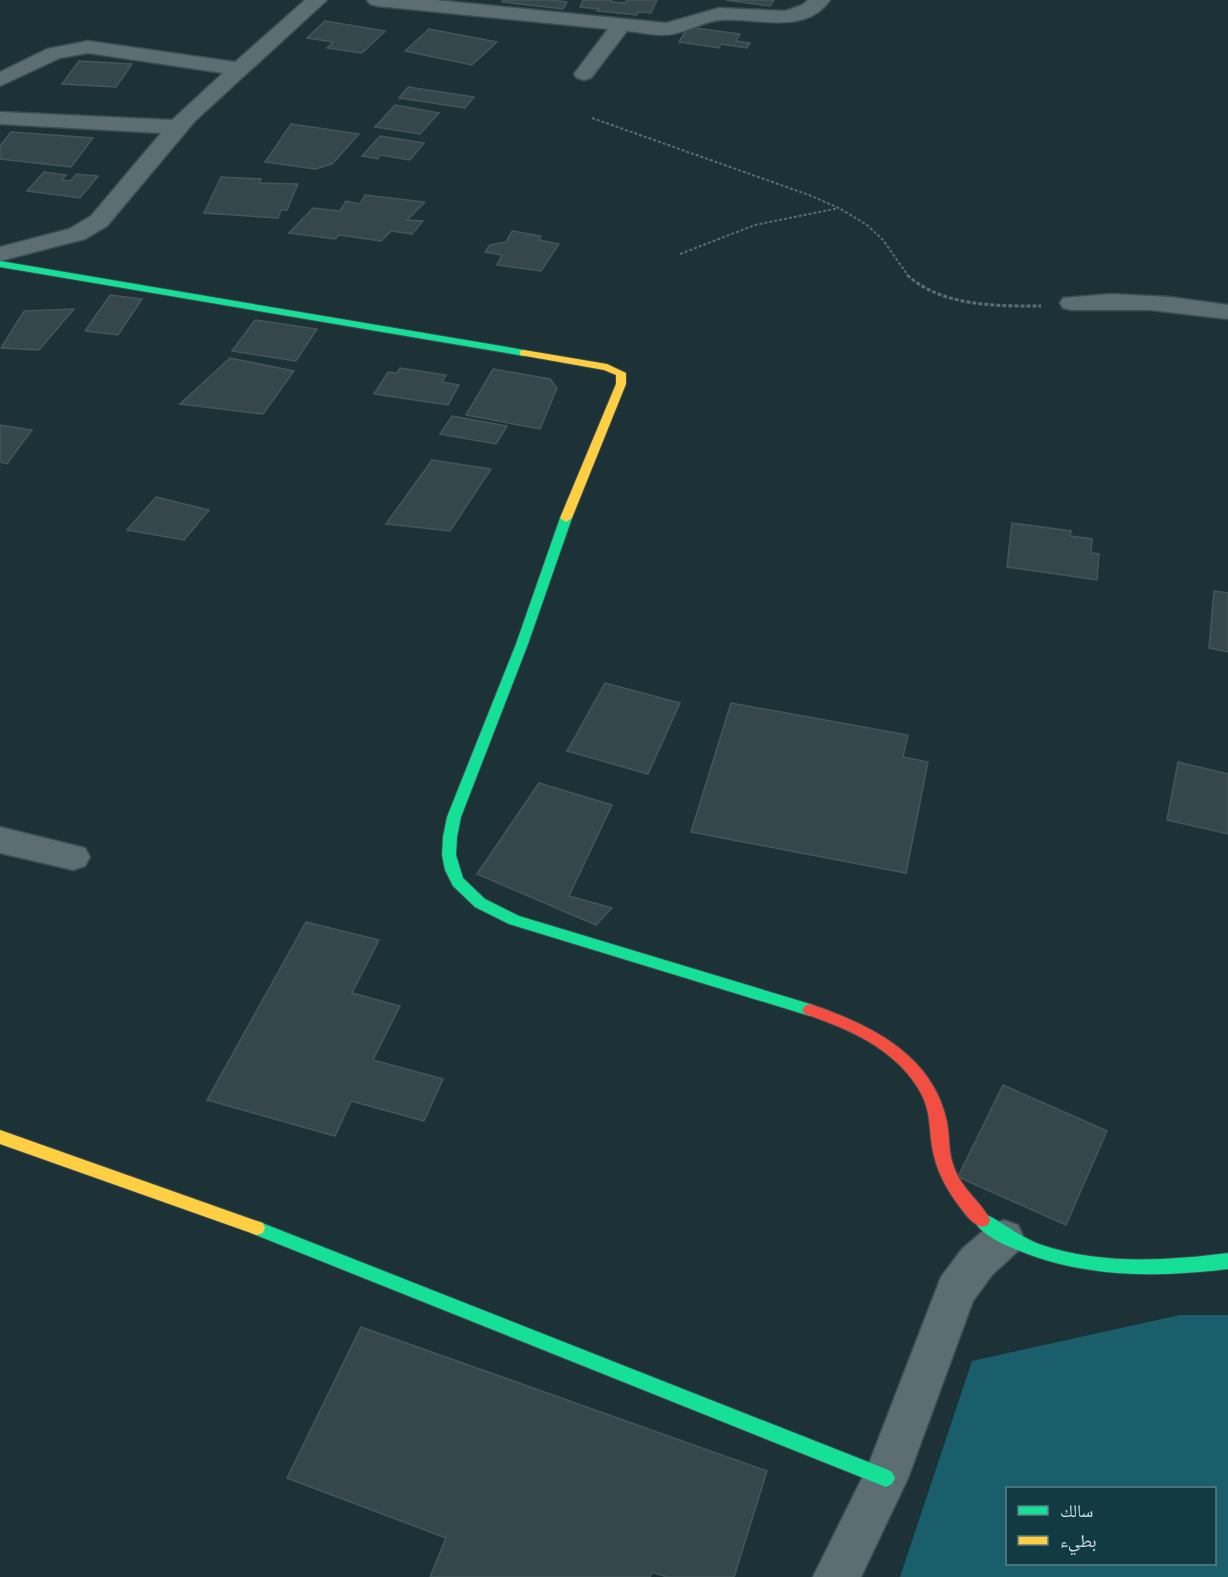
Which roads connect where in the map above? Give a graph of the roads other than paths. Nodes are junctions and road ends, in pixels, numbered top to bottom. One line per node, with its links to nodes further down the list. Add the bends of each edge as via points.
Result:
1 (317, 0): 5 (street)
2 (377, 0): 4 (street)
3 (820, 0): 4 (street, via 805,12 781,17 721,13 677,28)
4 (621, 25): 6 (street)
5 (238, 69): 7 (street, via 88,47 54,54); 9 (street)
6 (584, 74)
7 (0, 80)
8 (0, 118): 9 (street)
9 (177, 127): 10 (street, via 89,229)
10 (0, 254)
11 (0, 264): 17 (street, via 616,369 621,374 621,384 454,817 447,858 455,877 469,895 489,910 514,920 831,1016 868,1032 902,1055 926,1085 939,1119 941,1151 952,1182 974,1212)
12 (1072, 303): 13 (street, via 1157,302)
13 (1228, 312)
14 (0, 840): 15 (street)
15 (74, 856)
16 (0, 1137): 19 (street, via 284,1238)
17 (1005, 1238): 18 (street, via 1045,1254 1104,1264 1162,1267); 19 (street, via 977,1262 956,1291)
18 (1228, 1261)
19 (886, 1478): 20 (street)
20 (836, 1577)

